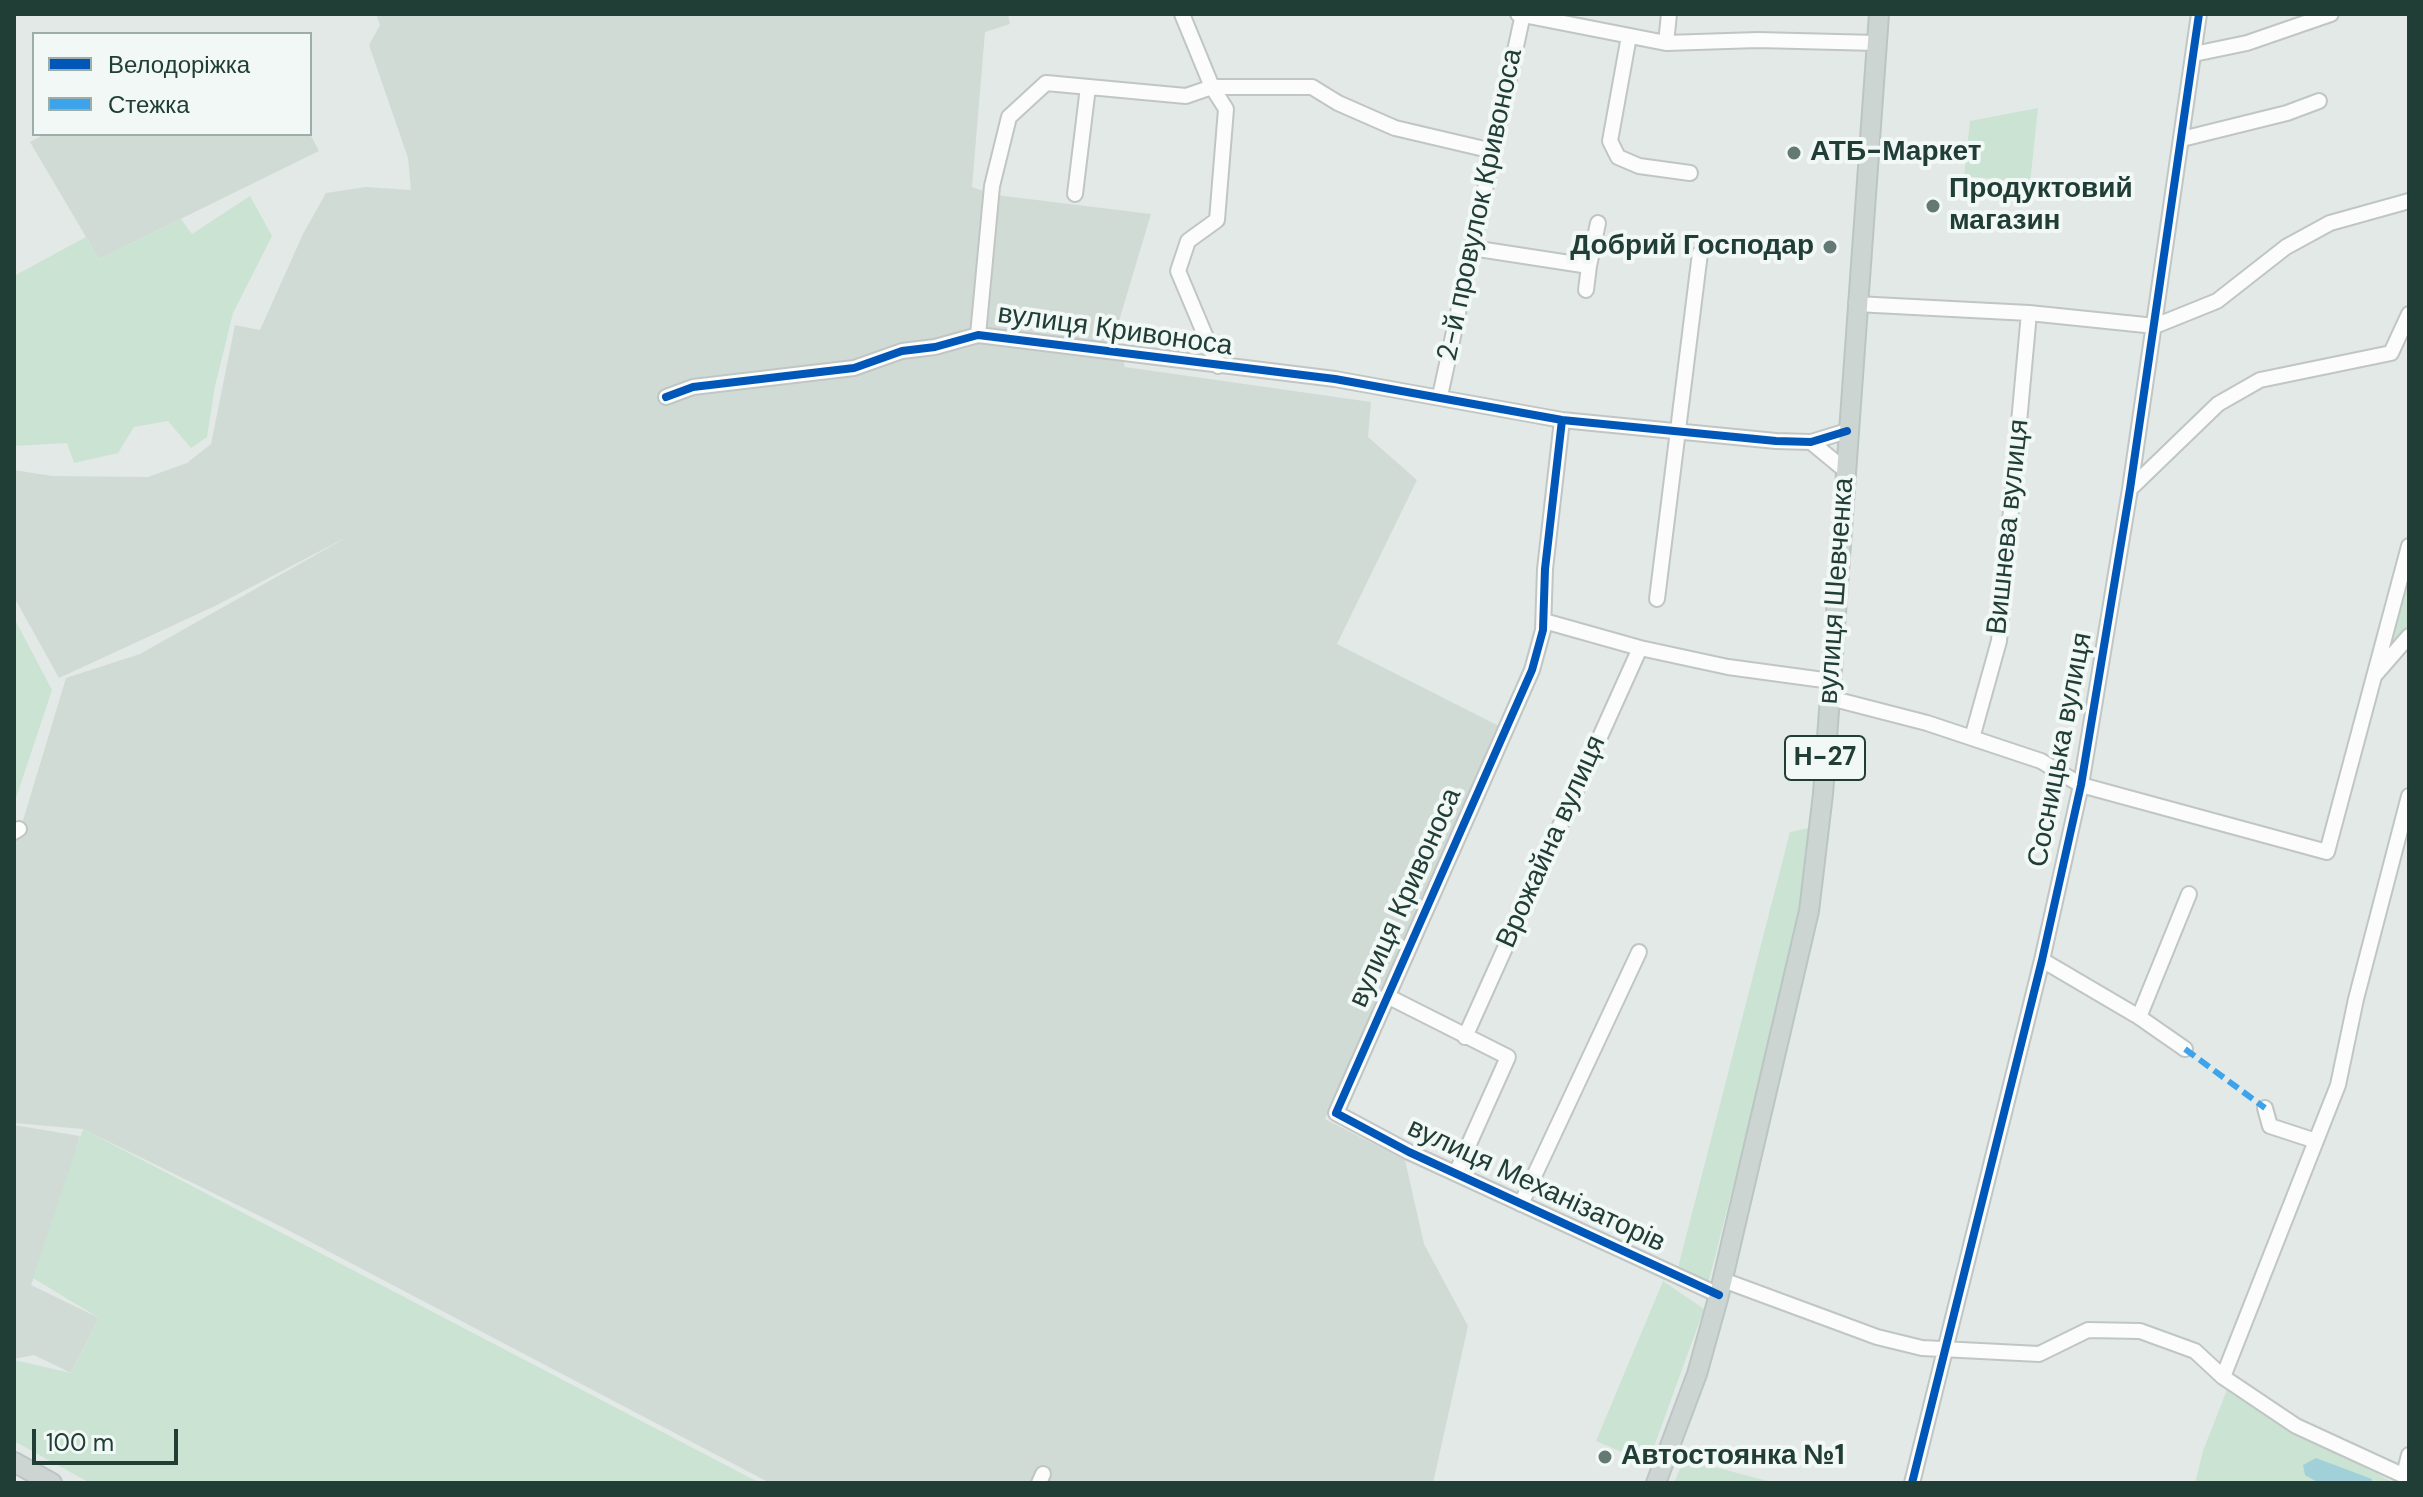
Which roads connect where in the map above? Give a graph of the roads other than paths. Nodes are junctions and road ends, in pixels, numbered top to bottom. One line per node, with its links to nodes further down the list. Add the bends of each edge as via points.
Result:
1 (1182, 14): 12 (street)
2 (1521, 14): 7 (street); 15 (street, 2-й провулок Кривоноса)
3 (1669, 14): 8 (street)
4 (1879, 14): 9 (main road, вулиця Шевченка / Н-27)
5 (2199, 14): 10 (street, Сосницька вулиця)
6 (2331, 14): 10 (street, via 2247,43)
7 (1629, 36): 8 (street); 16 (street, via 1610,141 1618,157 1639,166)
8 (1666, 43): 9 (street)
9 (1877, 43): 24 (main road, вулиця Шевченка / Н-27)
10 (2194, 54): 14 (street, Сосницька вулиця)
11 (1088, 87): 12 (street, via 1186,96); 17 (street); 28 (street, via 1046,83 1009,117 992,186)
12 (1212, 87): 15 (street, via 1312,87 1395,128); 29 (street, via 1226,109 1217,220 1188,241 1178,271)
13 (2319, 101): 14 (street)
14 (2182, 139): 27 (street, Сосницька вулиця)
15 (1493, 151): 20 (street, 2-й провулок Кривоноса)
16 (1690, 173)
17 (1075, 194)
18 (2409, 201): 27 (street, via 2330,223 2286,247 2217,301)
19 (1598, 223): 22 (street)
20 (1472, 248): 22 (street); 30 (street, 2-й провулок Кривоноса)
21 (1700, 253): 33 (street)
22 (1589, 266): 23 (street)
23 (1586, 290)
24 (1856, 304): 25 (street); 34 (main road, вулиця Шевченка / Н-27)
25 (2029, 313): 27 (street); 45 (street, Вишнева вулиця, via 1999,641)
26 (2409, 314): 37 (street, via 2391,353 2260,380 2218,404)
27 (2155, 326): 37 (street, Сосницька вулиця)
28 (978, 335): 29 (street, вулиця Кривоноса); 31 (street, вулиця Кривоноса, via 902,351 854,368 693,387)
29 (1218, 366): 30 (street, вулиця Кривоноса)
30 (1440, 396): 32 (street, вулиця Кривоноса)
31 (666, 397)
32 (1562, 420): 33 (street, вулиця Кривоноса); 40 (street, вулиця Кривоноса)
33 (1678, 430): 35 (street, вулиця Кривоноса); 39 (street)
34 (1847, 431): 35 (street, вулиця Кривоноса); 36 (main road, вулиця Шевченка / Н-27)
35 (1811, 442): 36 (street)
36 (1845, 470): 44 (main road, вулиця Шевченка / Н-27)
37 (2130, 489): 46 (street, Сосницька вулиця)
38 (2409, 546): 43 (street)
39 (1657, 599)
40 (1544, 621): 42 (street); 51 (street, вулиця Кривоноса, via 1532,670)
41 (2409, 636): 43 (street)
42 (1640, 648): 44 (street); 53 (street, Врожайна вулиця)
43 (2372, 678): 46 (street, via 2327,852)
44 (1830, 690): 45 (street); 60 (main road, вулиця Шевченка / Н-27, via 1809,911)
45 (1972, 738): 46 (street, via 2041,761)
46 (2081, 785): 50 (street, Сосницька вулиця)
47 (2409, 796): 57 (street, via 2338,1085)
48 (2189, 894): 52 (street)
49 (1639, 952): 59 (street)
50 (2042, 960): 52 (street); 61 (street, Сосницька вулиця)
51 (1387, 996): 53 (street); 56 (street, вулиця Кривоноса)
52 (2139, 1017): 54 (street)
53 (1465, 1037): 58 (street, via 1508,1057)
54 (2185, 1049)
55 (2265, 1108): 57 (street, via 2270,1126)
56 (1336, 1113): 58 (street, вулиця Механізаторів)
57 (2316, 1141): 62 (street)
58 (1456, 1173): 59 (street, вулиця Механізаторів)
59 (1521, 1204): 60 (street, вулиця Механізаторів)
60 (1721, 1288): 61 (street, вулиця Механізаторів, via 1877,1337); 67 (main road, вулиця Шевченка / Н-27, via 1697,1374)
61 (1945, 1349): 62 (street, вулиця Механізаторів, via 2039,1354 2088,1330 2125,1329 2195,1351); 68 (street, Сосницька вулиця)
62 (2223, 1377): 65 (street, вулиця Механізаторів, via 2296,1426)
63 (2409, 1455): 65 (street)
64 (14, 1462): 66 (main road)
65 (2406, 1476)
66 (52, 1483)
67 (1656, 1483)
68 (1912, 1483)

